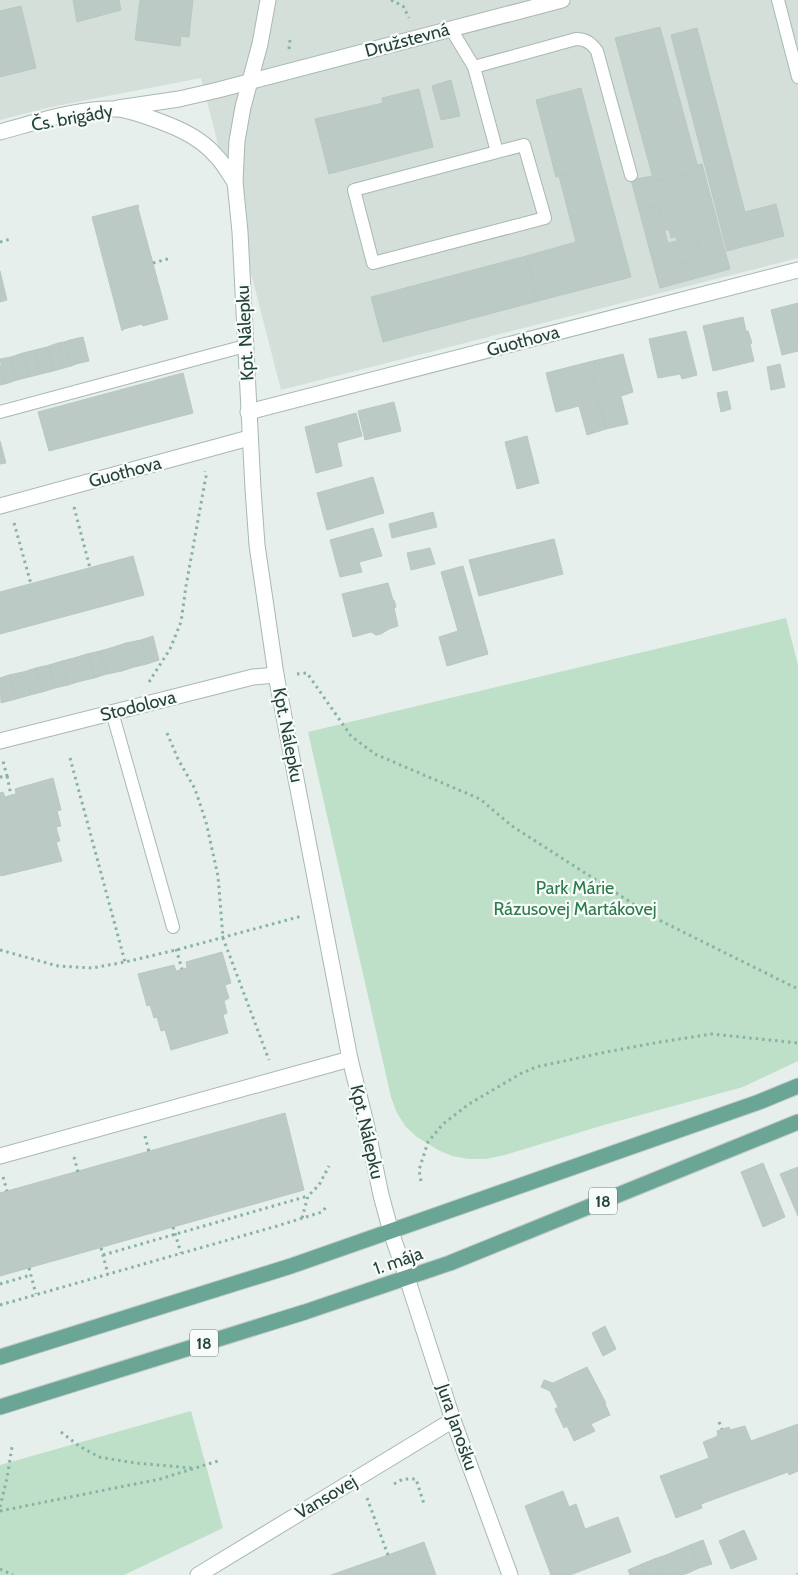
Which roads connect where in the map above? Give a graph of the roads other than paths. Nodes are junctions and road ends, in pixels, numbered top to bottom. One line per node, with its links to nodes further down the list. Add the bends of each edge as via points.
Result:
1 (268, 0): 7 (street, Kpt. Nálepku)
2 (562, 0): 4 (street, Družstevná)
3 (778, 0): 6 (lane)
4 (451, 29): 5 (lane); 7 (street, Družstevná)
5 (474, 67): 11 (lane); 12 (lane, via 576,39 591,43 597,51)
6 (798, 77)
7 (251, 81): 8 (street, via 179,99); 13 (street, Kpt. Nálepku, via 237,141)
8 (118, 108): 9 (street, Čs. brigády, via 98,109); 10 (street, Čs. brigády, via 168,124)
9 (0, 132)
10 (199, 140): 13 (street, Kpt. Nálepku, via 217,156)
11 (497, 152): 11 (lane, via 354,190 373,263 545,218 524,146)
12 (630, 175)
13 (235, 182): 15 (street, Kpt. Nálepku)
14 (798, 270): 17 (street, Guothova)
15 (245, 346): 16 (lane); 17 (street, Kpt. Nálepku)
16 (0, 412)
17 (248, 412): 18 (street, Kpt. Nálepku)
18 (249, 438): 19 (street, Guothova); 20 (street, Kpt. Nálepku, via 258,545)
19 (4, 504)
20 (276, 675): 21 (street, Stodolova, via 253,677); 24 (street, Kpt. Nálepku)
21 (112, 712): 22 (street, Stodolova); 23 (lane)
22 (0, 741)
23 (173, 927)
24 (350, 1059): 27 (street); 28 (street, Kpt. Nálepku)
25 (798, 1086): 28 (main road, 1. mája / 18)
26 (798, 1122): 29 (main road, 1. mája / 18)
27 (0, 1156)
28 (390, 1232): 29 (street, Kpt. Nálepku); 30 (main road, 1. mája / 18)
29 (407, 1278): 31 (main road, 1. mája / 18); 32 (street, Jura Janošku)
30 (0, 1357)
31 (0, 1407)
32 (453, 1420): 33 (street, Vansovej); 34 (street, Jura Janošku)
33 (198, 1575)
34 (510, 1575)

